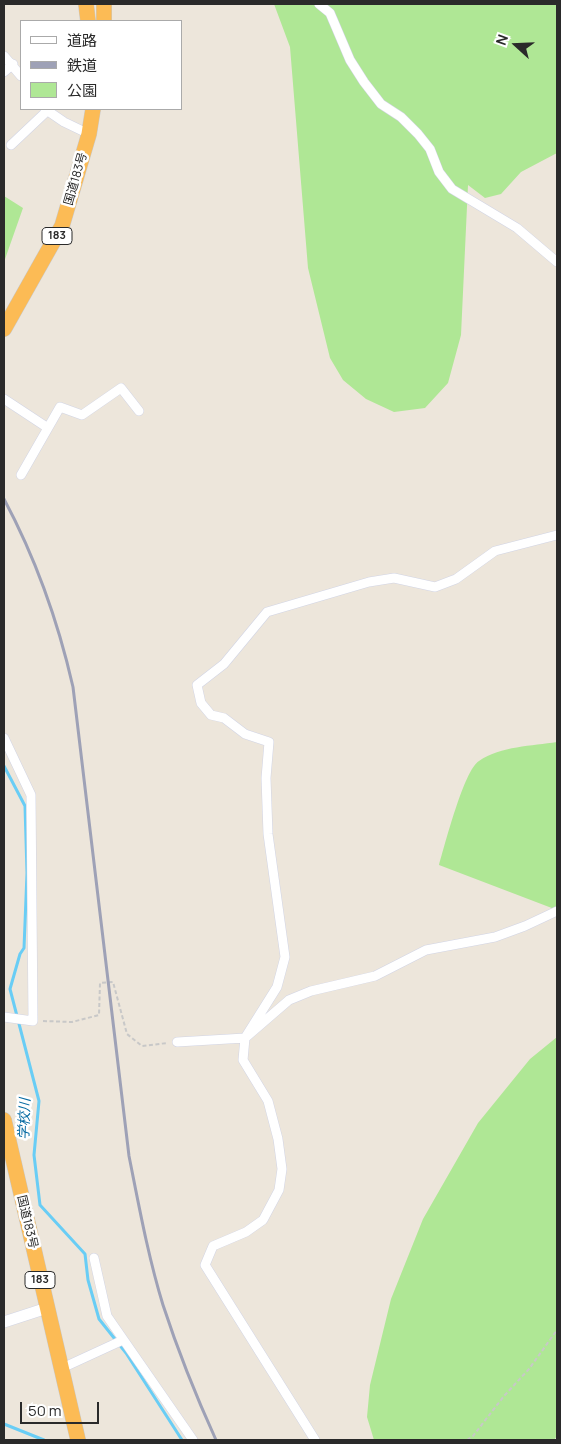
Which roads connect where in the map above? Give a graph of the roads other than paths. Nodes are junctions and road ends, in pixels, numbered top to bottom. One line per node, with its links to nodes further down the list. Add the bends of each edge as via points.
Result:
1 (86, 4): 4 (highway)
2 (104, 4): 5 (highway)
3 (319, 4): 14 (street, via 330,13 350,60 364,82 381,104 418,134 452,189 517,228)
4 (88, 20)
5 (104, 20)
6 (4, 56): 7 (street)
7 (13, 64): 8 (street); 9 (street)
8 (4, 72)
9 (20, 74)
10 (46, 110): 12 (street); 13 (street)
11 (91, 110): 12 (highway, 国道183号 / 183)
12 (89, 134): 15 (highway, 国道183号 / 183, via 62,226)
13 (11, 145)
14 (557, 262)
15 (4, 329)
16 (4, 399): 18 (street)
17 (139, 411): 18 (street, via 121,388 82,415 60,407)
18 (48, 428): 19 (street)
19 (21, 475)
20 (557, 535): 24 (street, via 495,551 456,579 435,587 394,578 369,582 266,612 224,664 197,685 201,703 211,715 224,718 245,734 269,742 266,778 268,834 285,957 277,987)
21 (4, 738): 23 (street, via 31,795 33,1021)
22 (557, 910): 24 (street, via 495,937 426,950 375,976 311,991 289,1000)
23 (4, 1018)
24 (245, 1038): 25 (street); 34 (street, via 243,1060 268,1101 278,1140 282,1170 279,1190 262,1220 246,1232 213,1246 204,1265)
25 (177, 1042)
26 (4, 1120): 28 (highway, 国道183号 / 183)
27 (94, 1258): 30 (street, via 107,1316)
28 (47, 1308): 29 (street); 31 (highway, 国道183号 / 183)
29 (4, 1322)
30 (123, 1340): 31 (street); 33 (street)
31 (60, 1368): 32 (highway, 国道183号 / 183)
32 (78, 1440)
33 (192, 1440)
34 (315, 1440)

